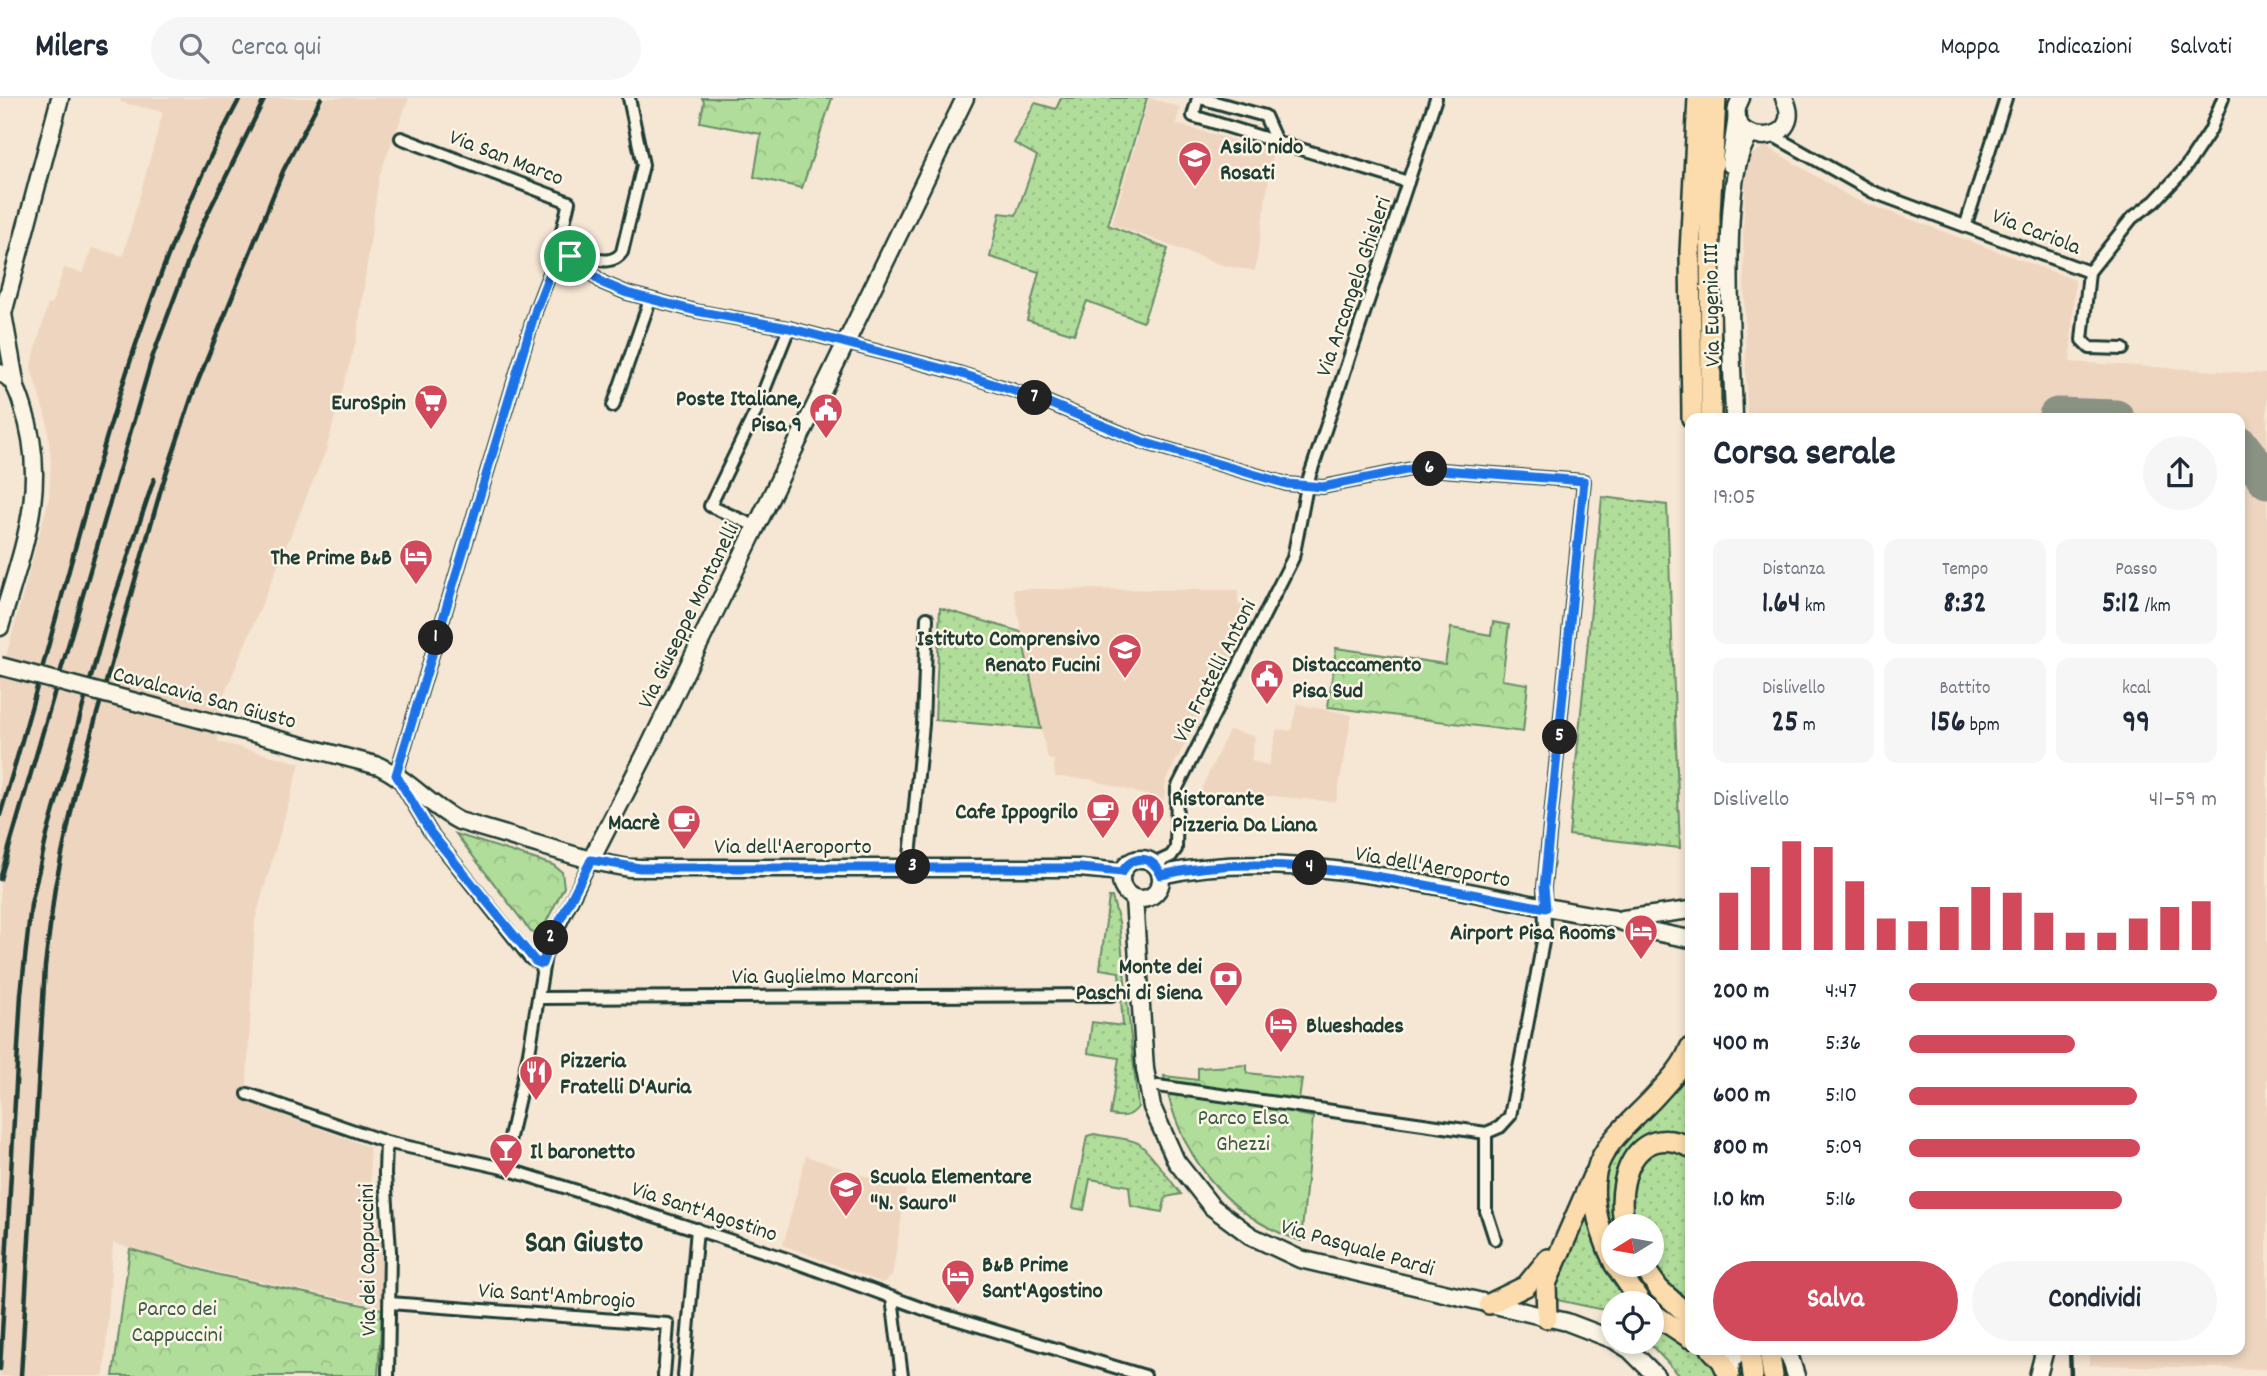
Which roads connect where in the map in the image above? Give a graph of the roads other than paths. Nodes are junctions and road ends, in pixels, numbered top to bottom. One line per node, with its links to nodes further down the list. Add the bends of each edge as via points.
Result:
1 (60, 98): 24 (street)
2 (965, 98): 26 (street, Via Giuseppe Montanelli)
3 (1199, 98): 16 (street, via 1265,116); 16 (street, via 1193,117)
4 (1436, 98): 17 (street, Via Arcangelo Ghisleri)
5 (1698, 98): 31 (highway, via 1690,252)
6 (1716, 98): 32 (highway, via 1710,214)
7 (1741, 98): 12 (street, Via Eugenio III)
8 (1784, 98): 13 (street, via 1788,114)
9 (2006, 98): 19 (street)
10 (2223, 98): 22 (street, Via Cariola, via 2210,131 2184,170 2132,218)
11 (629, 100): 20 (street, via 643,165 622,253 606,262)
12 (1737, 116): 14 (street); 18 (street, Via Eugenio III, via 1729,159)
13 (1777, 131): 14 (street); 19 (street, Via Cariola, via 1873,192)
14 (1751, 135): 18 (street, Via Eugenio III, via 1741,148)
15 (401, 138): 21 (street, Via San Marco, via 569,202)
16 (1276, 141): 17 (street)
17 (1408, 182): 34 (street, Via Arcangelo Ghisleri)
18 (1732, 191): 33 (street, Via Eugenio III)
19 (1966, 225): 22 (street, Via Cariola)
20 (570, 256): 21 (street); 23 (street, via 603,283)
21 (555, 260): 39 (street, via 536,309)
22 (2090, 272): 27 (street, via 2082,340 2090,348)
23 (650, 300): 25 (street); 30 (street)
24 (2, 312): 29 (street)
25 (789, 328): 26 (street); 35 (street, via 710,506)
26 (846, 342): 34 (street, via 1039,399 1099,426 1207,463); 35 (street, Via Giuseppe Montanelli)
27 (2123, 349)
28 (0, 373): 29 (street)
29 (16, 387): 37 (street, via 33,442 36,479)
30 (613, 406)
31 (1692, 413)
32 (1711, 413)
33 (1734, 413)
34 (1307, 487): 42 (street, Via Fratelli Antoni, via 1293,558 1178,785 1176,849); 45 (street, via 1416,468 1584,481 1544,887)
35 (755, 526): 40 (street, Via Giuseppe Montanelli)
36 (928, 618): 41 (street)
37 (0, 627)
38 (0, 665): 39 (street, Cavalcavia San Giusto, bridge, via 358,760)
39 (396, 775): 40 (street, Cavalcavia San Giusto, via 459,821); 49 (street, via 431,833 531,958)
40 (591, 860): 41 (street, Via dell'Aeroporto, via 640,868); 49 (street, Via Giuseppe Montanelli)
41 (909, 867): 43 (street, Via dell'Aeroporto)
42 (1158, 869): 43 (street, via 1135,859); 44 (street, via 1155,893); 45 (street, Via dell'Aeroporto, via 1306,868)
43 (1122, 872): 44 (street, via 1122,886)
44 (1134, 898): 68 (street, Via Pasquale Pardi, via 1150,1097 1170,1150 1202,1197 1243,1231 1292,1256)
45 (1546, 908): 47 (street, Via dell'Aeroporto); 55 (street, via 1513,1110 1500,1127)
46 (1685, 911): 47 (street, Via dell'Aeroporto)
47 (1614, 919): 48 (street, Via dell'Aeroporto)
48 (1685, 938)
49 (542, 964): 51 (street, Via Giuseppe Montanelli)
50 (1111, 995): 51 (street, Via Guglielmo Marconi)
51 (539, 998): 59 (street, Via Giuseppe Montanelli)
52 (1685, 1057): 58 (highway)
53 (1158, 1086): 55 (street)
54 (248, 1094): 56 (street, Via Sant'Agostino)
55 (1486, 1133): 64 (street, via 1486,1210)
56 (386, 1142): 59 (street, Via Sant'Agostino); 67 (street, Via dei Cappuccini)
57 (1685, 1146): 60 (highway, via 1665,1142 1645,1148 1626,1170)
58 (1599, 1162): 61 (highway, via 1596,1183); 63 (highway)
59 (503, 1168): 62 (street, Via Sant'Agostino)
60 (1622, 1214)
61 (1601, 1228)
62 (697, 1229): 66 (street, Via Sant'Agostino); 84 (street)
63 (1563, 1238): 68 (highway, via 1530,1282); 70 (highway, via 1546,1284)
64 (1495, 1239)
65 (1651, 1278): 69 (highway)
66 (892, 1298): 85 (street); 86 (street, Via Sant'Agostino)
67 (390, 1303): 82 (street, Via dei Cappuccini); 83 (street, Via Sant'Ambrogio, via 668,1324)
68 (1489, 1304): 70 (street, Via Pasquale Pardi)
69 (1685, 1312)
70 (1547, 1318): 72 (street, Via Pasquale Pardi)
71 (1664, 1321): 73 (highway)
72 (1601, 1334)
73 (1685, 1335)
74 (1634, 1354): 81 (street, Via Pasquale Pardi)
75 (1716, 1355): 87 (highway)
76 (1738, 1355): 87 (street, via 1732,1360)
77 (1746, 1355): 88 (highway)
78 (1770, 1355): 89 (highway)
79 (1786, 1355): 80 (street)
80 (1795, 1371)
81 (1654, 1375)
82 (388, 1376)
83 (664, 1376)
84 (684, 1376)
85 (902, 1376)
86 (1146, 1376)
87 (1729, 1376)
88 (1753, 1376)
89 (1773, 1376)

